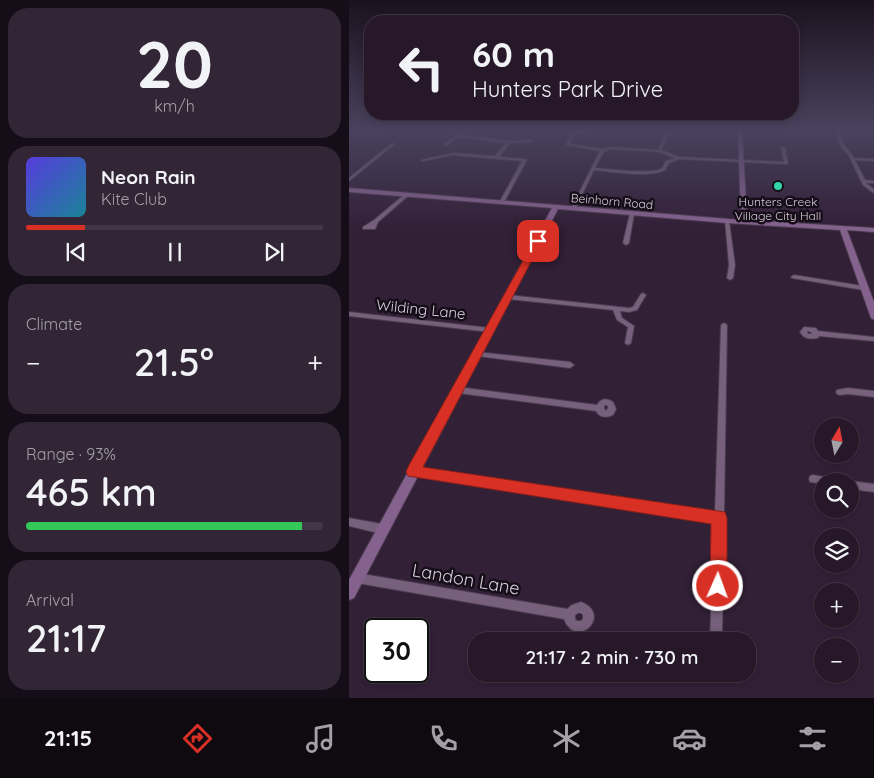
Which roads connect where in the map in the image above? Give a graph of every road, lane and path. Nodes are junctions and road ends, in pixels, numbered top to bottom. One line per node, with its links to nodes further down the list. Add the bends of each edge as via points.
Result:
1 (741, 162): 22 (street)
2 (369, 163): 10 (street)
3 (524, 163): 16 (street)
4 (596, 163): 9 (street)
5 (667, 163): 9 (street, via 664,169 653,173)
6 (767, 163): 7 (street)
7 (786, 163)
8 (854, 163): 11 (street)
9 (592, 170): 18 (street)
10 (349, 178)
11 (863, 181): 12 (street); 14 (street)
12 (874, 182)
13 (349, 190): 15 (street, Beinhorn Road)
14 (874, 193)
15 (407, 195): 16 (street, Beinhorn Road); 20 (street)
16 (501, 203): 17 (street, Beinhorn Road)
17 (556, 207): 18 (street, Beinhorn Road); 30 (street)
18 (573, 209): 19 (street, Beinhorn Road)
19 (632, 214): 21 (street, Beinhorn Road); 25 (street)
20 (376, 221)
21 (727, 221): 22 (street, Beinhorn Road); 27 (street, via 732,265)
22 (744, 221): 23 (street, Beinhorn Road)
23 (843, 228): 24 (street, Beinhorn Road); 28 (street)
24 (874, 230)
25 (626, 243)
26 (794, 277): 28 (street)
27 (730, 278)
28 (863, 288): 33 (street)
29 (643, 295): 31 (street, via 635,309)
30 (507, 297): 31 (street); 35 (street)
31 (616, 308): 38 (street, via 619,319 631,326)
32 (349, 314): 35 (street, Wilding Lane)
33 (874, 318)
34 (723, 324): 48 (street)
35 (490, 330): 39 (street)
36 (816, 333): 37 (street)
37 (874, 339)
38 (628, 342)
39 (477, 354): 40 (street); 41 (street)
40 (570, 365)
41 (458, 390): 44 (street); 45 (street)
42 (840, 392): 43 (street)
43 (874, 394)
44 (599, 408)
45 (413, 472): 48 (street); 50 (street)
46 (859, 486): 47 (street)
47 (874, 488)
48 (719, 518): 54 (street)
49 (349, 522): 50 (street)
50 (383, 529): 51 (street)
51 (357, 578): 52 (street); 53 (street, Landon Lane)
52 (349, 593)
53 (570, 615)
54 (717, 632)

